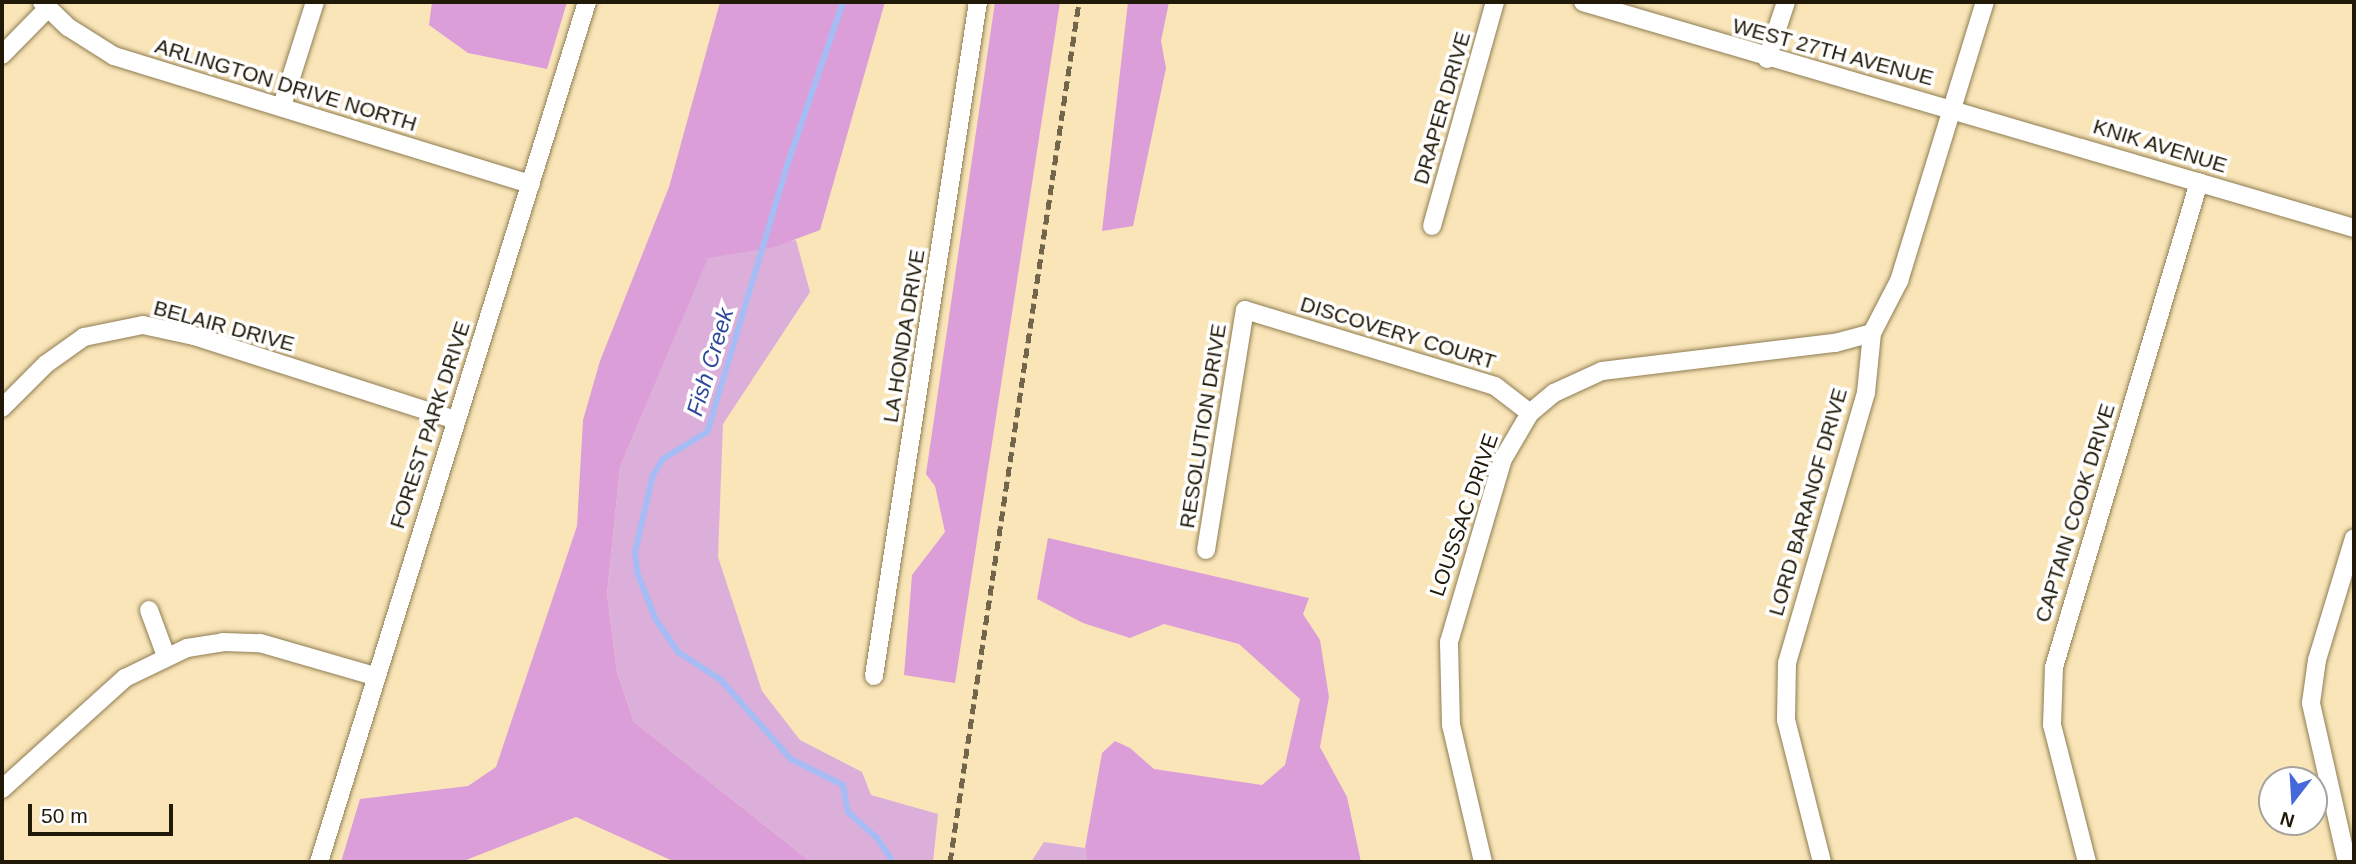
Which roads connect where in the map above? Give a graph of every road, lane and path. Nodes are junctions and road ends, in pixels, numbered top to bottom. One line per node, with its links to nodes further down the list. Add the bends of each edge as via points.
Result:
1 (315, 2): 11 (street)
2 (587, 2): 14 (street, FOREST PARK DRIVE)
3 (978, 2): 27 (street, LA HONDA DRIVE)
4 (1495, 2): 15 (street, DRAPER DRIVE)
5 (1583, 2): 10 (street, WEST 27TH AVENUE)
6 (1786, 2): 10 (street)
7 (1985, 2): 12 (street, LORD BARANOF DRIVE)
8 (45, 5): 9 (street); 11 (street, ARLINGTON DRIVE NORTH, via 85,39 114,56)
9 (2, 55)
10 (1768, 59): 12 (street, WEST 27TH AVENUE)
11 (282, 106): 14 (street, ARLINGTON DRIVE NORTH)
12 (1952, 108): 13 (street, KNIK AVENUE); 18 (street, LORD BARANOF DRIVE, via 1899,281)
13 (2199, 182): 16 (street, KNIK AVENUE); 32 (street, CAPTAIN COOK DRIVE, via 2054,667 2052,725)
14 (531, 184): 21 (street, FOREST PARK DRIVE)
15 (1432, 226)
16 (2354, 228)
17 (1245, 310): 20 (street, DISCOVERY COURT, via 1495,386); 23 (street, RESOLUTION DRIVE)
18 (1872, 333): 20 (street, LOUSSAC DRIVE, via 1835,343 1602,371 1555,393); 31 (street, LORD BARANOF DRIVE, via 1866,393 1794,631 1783,691 1792,748)
19 (2, 408): 21 (street, BELAIR DRIVE, via 46,363 84,337 102,330 143,326 194,336)
20 (1530, 413): 30 (street, LOUSSAC DRIVE, via 1503,458 1450,642 1451,725)
21 (455, 419): 26 (street, FOREST PARK DRIVE)
22 (2354, 538): 33 (street, via 2317,660 2311,702)
23 (1206, 550)
24 (149, 610): 25 (street)
25 (166, 656): 26 (street, via 204,644 242,641); 28 (street, via 125,678)
26 (374, 676): 29 (street, FOREST PARK DRIVE)
27 (874, 676)
28 (2, 789)
29 (319, 862)
30 (1483, 862)
31 (1822, 862)
32 (2087, 862)
33 (2347, 862)

